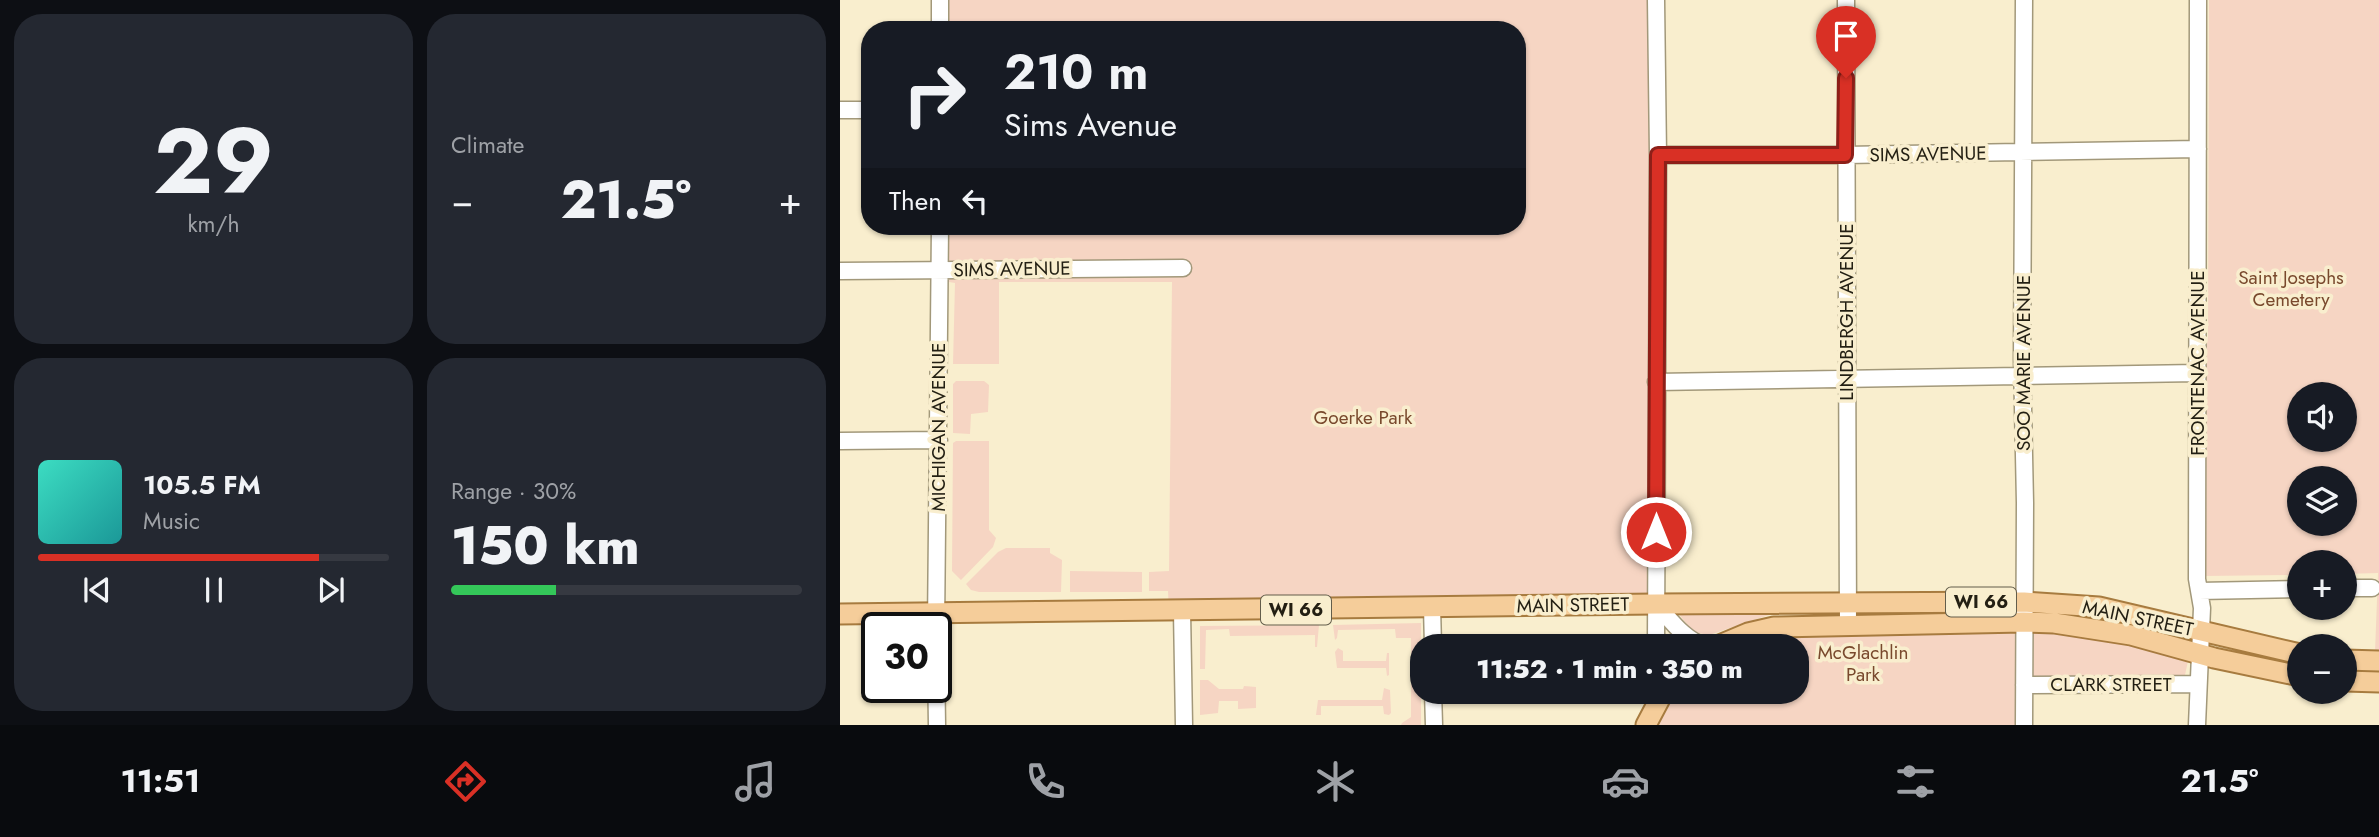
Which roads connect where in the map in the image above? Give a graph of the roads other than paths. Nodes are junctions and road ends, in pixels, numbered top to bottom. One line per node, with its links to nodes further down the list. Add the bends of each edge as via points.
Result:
1 (940, 0): 6 (street)
2 (1656, 0): 11 (street)
3 (1846, 0): 12 (street, LINDBERGH AVENUE)
4 (2024, 0): 10 (street, SOO MARIE AVENUE)
5 (2198, 0): 9 (street, FRONTENAC AVENUE)
6 (940, 21)
7 (840, 110): 8 (street)
8 (861, 110)
9 (2198, 149): 10 (street, SIMS AVENUE); 17 (street, FRONTENAC AVENUE)
10 (2024, 152): 12 (street, SIMS AVENUE); 18 (street, SOO MARIE AVENUE)
11 (1658, 155): 12 (street, SIMS AVENUE); 20 (street)
12 (1845, 155): 19 (street, LINDBERGH AVENUE)
13 (940, 235): 15 (street, MICHIGAN AVENUE)
14 (1183, 268): 15 (street, SIMS AVENUE)
15 (939, 270): 16 (street, SIMS AVENUE); 21 (street, MICHIGAN AVENUE)
16 (840, 271)
17 (2197, 373): 18 (street); 26 (street, FRONTENAC AVENUE)
18 (2022, 376): 19 (street); 27 (street, SOO MARIE AVENUE)
19 (1846, 379): 20 (street); 28 (street, LINDBERGH AVENUE)
20 (1656, 382): 29 (street)
21 (939, 440): 22 (street); 32 (street, MICHIGAN AVENUE)
22 (840, 441)
23 (2357, 588): 24 (street)
24 (2372, 588)
25 (2287, 589): 26 (street, MAIN STREET)
26 (2199, 591): 38 (street, FRONTENAC AVENUE)
27 (2024, 602): 28 (main road, MAIN STREET / WI 66); 36 (street, SOO MARIE AVENUE); 38 (main road, MAIN STREET / WI 66, via 2099,607)
28 (1848, 603): 29 (main road, MAIN STREET / WI 66); 37 (street, LINDBERGH AVENUE)
29 (1656, 604): 30 (main road, MAIN STREET / WI 66); 40 (street); 41 (street)
30 (1432, 607): 31 (main road, MAIN STREET / WI 66); 39 (street)
31 (1182, 611): 35 (main road, MAIN STREET / WI 66); 56 (street)
32 (936, 612)
33 (840, 614): 34 (main road, MAIN STREET / WI 66)
34 (861, 615)
35 (952, 619)
36 (2023, 622): 37 (main road, WI 66); 44 (main road, WI 66, via 2097,629); 51 (street, SOO MARIE AVENUE)
37 (1848, 624): 42 (main road, WI 66, via 1774,627)
38 (2201, 631): 43 (main road, MAIN STREET / WI 66); 44 (street, FRONTENAC AVENUE)
39 (1433, 634)
40 (1656, 634)
41 (1685, 634)
42 (1746, 634)
43 (2287, 651)
44 (2199, 653): 47 (main road, WI 66); 50 (street, FRONTENAC AVENUE)
45 (2357, 661): 46 (main road)
46 (2379, 662)
47 (2287, 673)
48 (2357, 681): 49 (main road)
49 (2377, 682)
50 (2197, 684): 51 (street, CLARK STREET); 60 (street, FRONTENAC AVENUE)
51 (2024, 685): 59 (street, SOO MARIE AVENUE)
52 (937, 703): 55 (street)
53 (1433, 704): 57 (street)
54 (1655, 704): 58 (main road)
55 (937, 725)
56 (1184, 725)
57 (1434, 725)
58 (1646, 725)
59 (2024, 725)
60 (2197, 725)

